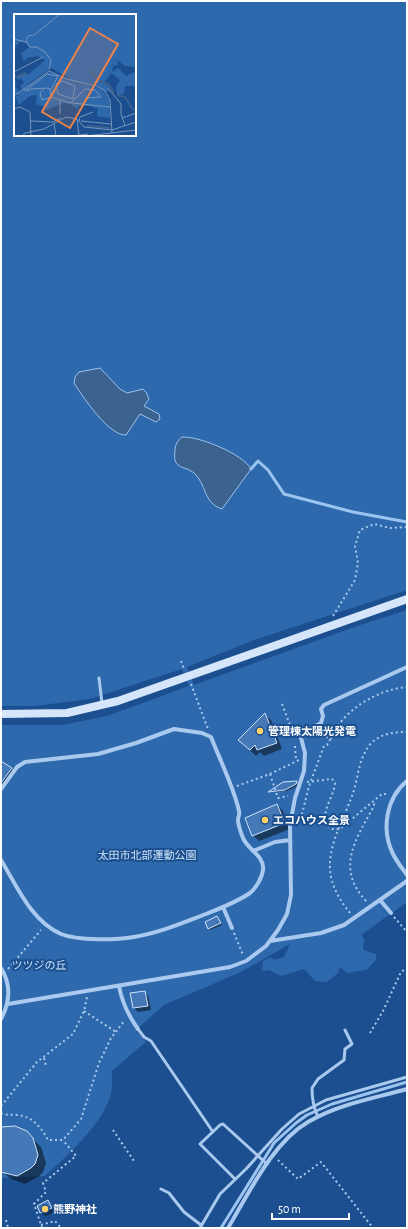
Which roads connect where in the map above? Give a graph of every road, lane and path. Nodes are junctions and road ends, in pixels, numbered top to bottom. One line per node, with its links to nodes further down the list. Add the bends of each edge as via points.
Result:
1 (407, 527): 3 (path, via 390,528 374,524 360,530 355,546 358,563 355,580)
2 (407, 599): 3 (street)
3 (326, 627): 11 (street)
4 (181, 661): 6 (path)
5 (407, 667): 13 (street, via 324,705 321,709 323,719)
6 (185, 670)
7 (99, 678): 11 (lane)
8 (191, 683): 15 (path)
9 (407, 687): 17 (path, via 386,691 362,702 332,733)
10 (282, 704): 16 (path)
11 (102, 705): 12 (street, via 67,713)
12 (1, 714)
13 (314, 727): 17 (path, via 322,737 328,737); 19 (street, via 300,734)
14 (407, 732): 33 (path, via 394,732 375,740 367,749)
15 (211, 737): 26 (street); 27 (street, via 202,733 174,729 98,754 25,762 17,767)
16 (295, 739)
17 (330, 740): 21 (path, via 324,746)
18 (295, 745): 20 (path)
19 (305, 759): 20 (path); 21 (path); 24 (street)
20 (296, 760): 22 (path)
21 (319, 762): 25 (path)
22 (270, 774): 26 (path); 29 (path, via 278,798)
23 (407, 781): 28 (street)
24 (300, 782): 25 (path); 29 (street)
25 (312, 782): 31 (path); 33 (path, via 334,780 335,787 325,818 330,828)
26 (230, 788): 35 (street, via 240,813 238,819 243,838)
27 (1, 789)
28 (394, 796): 30 (path, via 382,794); 37 (street, via 387,817 386,830 393,855)
29 (295, 798): 31 (path); 32 (street)
30 (374, 801): 33 (path); 40 (path, via 374,806 354,841 350,867 351,879 358,893)
31 (305, 803): 32 (path, via 300,822)
32 (291, 818): 34 (street)
33 (340, 828): 43 (path, via 330,862 331,877 341,901)
34 (290, 840): 35 (street, via 275,842); 47 (street, via 289,906)
35 (253, 851): 41 (street, via 264,866 257,885 241,898)
36 (1, 860): 44 (street, via 35,915)
37 (407, 875)
38 (407, 881): 39 (street)
39 (380, 900): 40 (street); 42 (street)
40 (371, 906): 43 (street)
41 (223, 907): 44 (street, via 164,931 132,937 71,936); 45 (street)
42 (391, 913): 46 (path)
43 (355, 918): 47 (street, via 333,930)
44 (46, 925): 51 (path)
45 (232, 928): 48 (path)
46 (407, 932)
47 (270, 941): 52 (street, via 250,958 230,967)
48 (243, 955)
49 (1, 968): 51 (street)
50 (407, 968): 61 (path, via 401,972)
51 (4, 972): 54 (street)
52 (119, 986): 53 (street); 56 (street)
53 (86, 991): 54 (street); 55 (path, via 88,997)
54 (8, 1004): 57 (street)
55 (84, 1011): 60 (path); 62 (path, via 73,1034)
56 (128, 1016): 58 (street); 60 (path)
57 (1, 1019)
58 (138, 1029): 71 (lane, via 151,1041)
59 (345, 1030): 67 (lane, via 352,1044 345,1049 344,1060 314,1084)
60 (116, 1032): 72 (path, via 99,1063 82,1119)
61 (370, 1033)
62 (44, 1058): 63 (path); 66 (path)
63 (46, 1066)
64 (407, 1077): 67 (lane)
65 (407, 1089): 69 (street, via 336,1109)
66 (1, 1105)
67 (313, 1106): 69 (lane); 74 (lane, via 290,1121)
68 (1, 1113): 72 (path, via 5,1116 17,1115 27,1118 40,1127 48,1140)
69 (318, 1117): 73 (street, via 294,1132)
70 (113, 1130): 75 (path)
71 (213, 1132): 74 (lane, via 223,1124); 77 (lane, via 200,1144)
72 (64, 1140): 80 (path, via 76,1156 43,1183 46,1192 34,1204)
73 (273, 1155): 76 (street); 86 (path, via 298,1179 322,1162)
74 (257, 1156): 76 (lane); 77 (lane)
75 (134, 1161)
76 (267, 1164): 85 (street)
77 (234, 1179): 81 (lane, via 220,1194)
78 (161, 1189): 81 (lane, via 169,1193 184,1212)
79 (6, 1220): 82 (path)
80 (41, 1225): 83 (path); 84 (path, via 55,1221)
81 (200, 1226)
82 (8, 1228)
83 (42, 1228)
84 (61, 1228)
85 (228, 1228)
86 (373, 1228)

